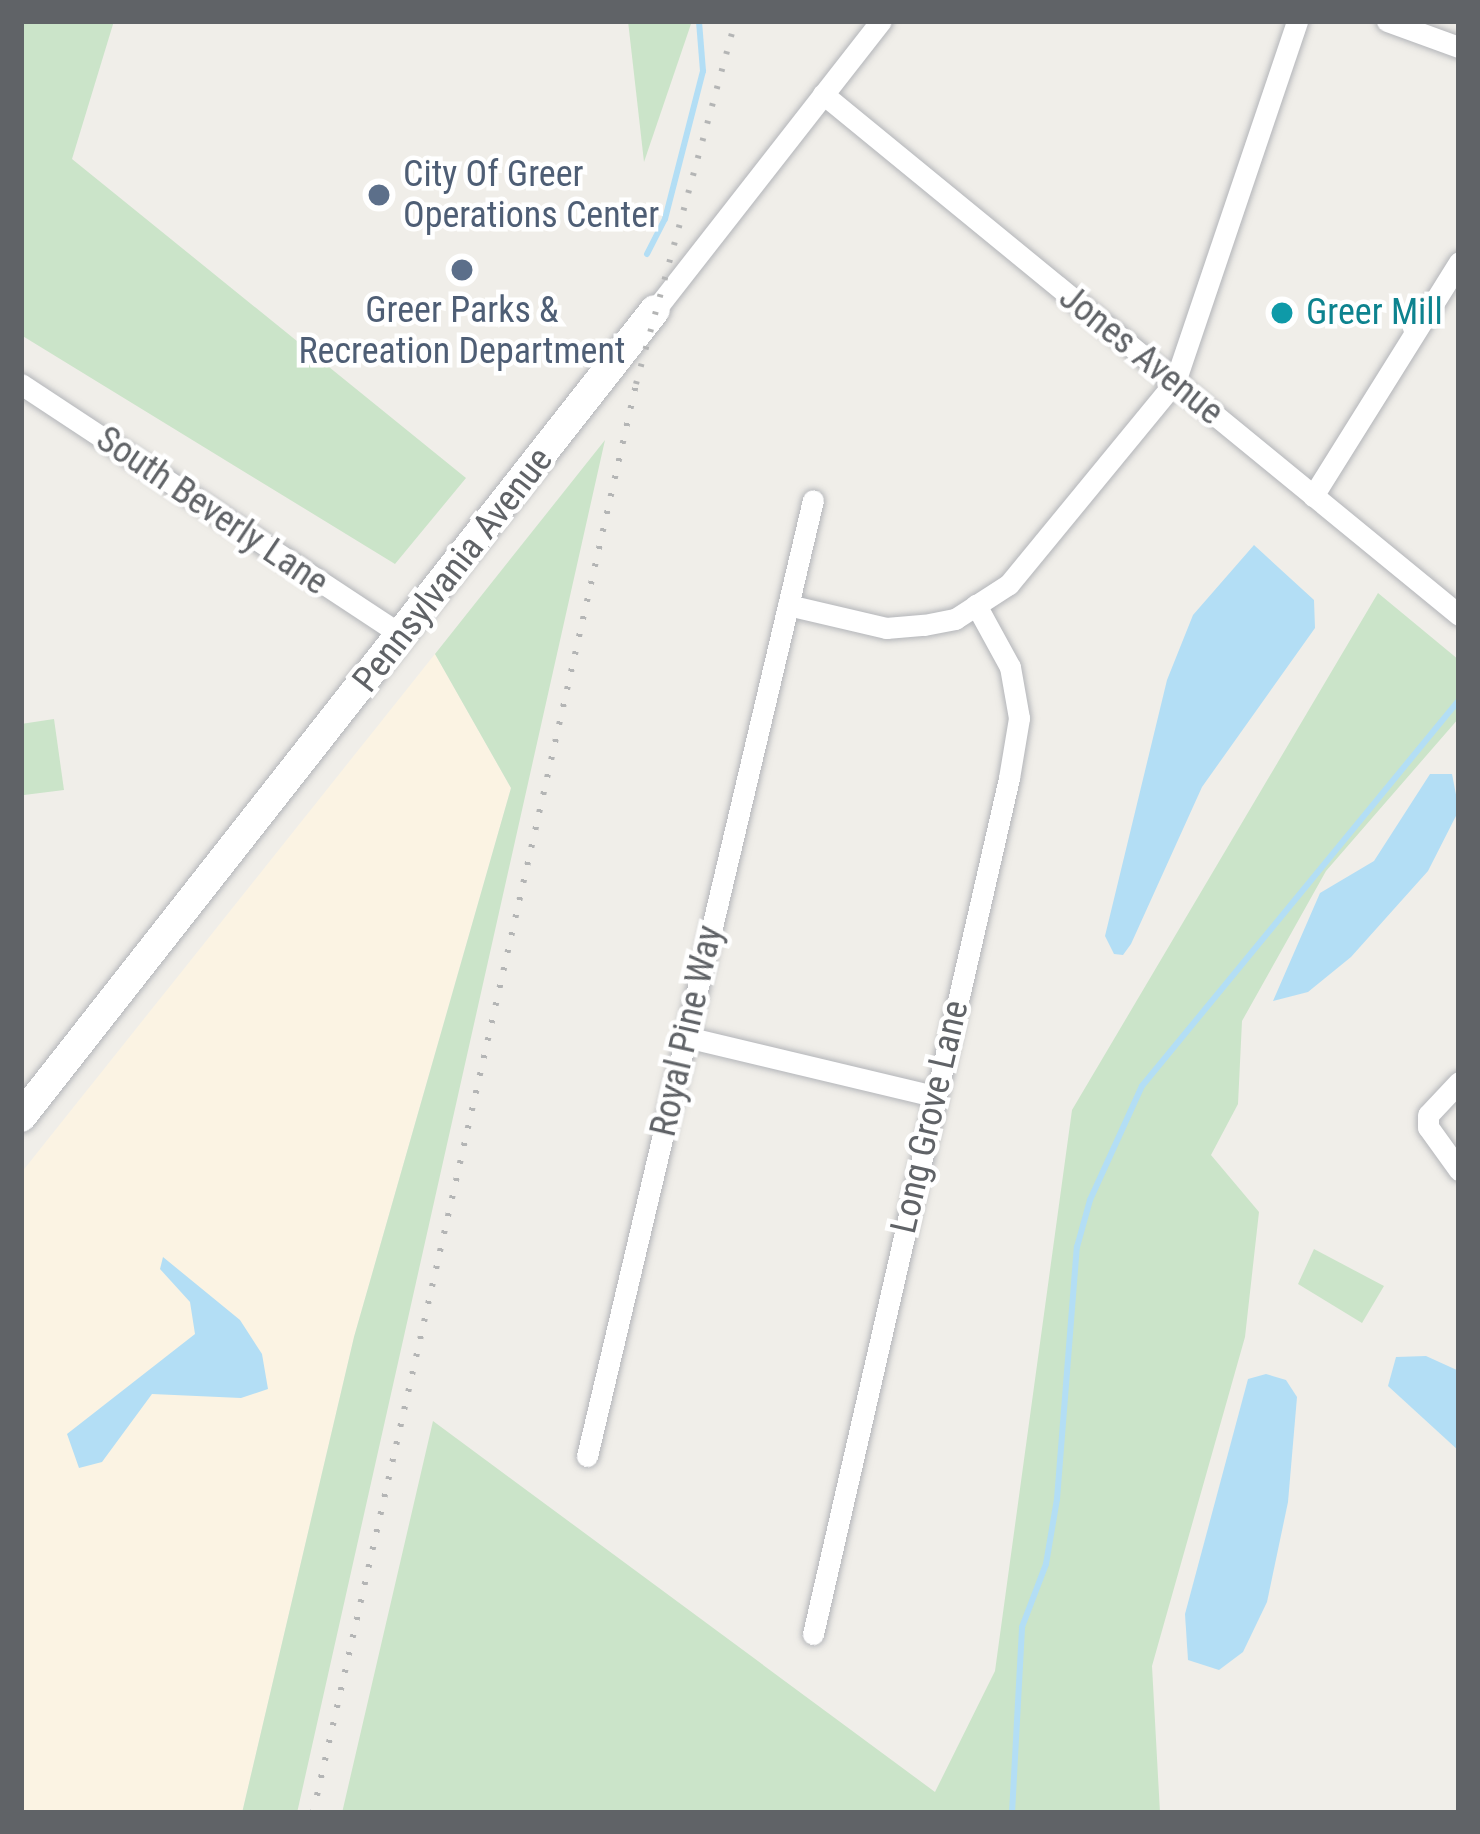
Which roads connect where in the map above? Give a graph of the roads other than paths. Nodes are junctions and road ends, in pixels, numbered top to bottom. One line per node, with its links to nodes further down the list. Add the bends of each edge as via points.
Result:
1 (880, 21): 5 (street, Pennsylvania Avenue)
2 (1297, 21): 8 (street)
3 (1387, 21): 4 (street)
4 (1459, 47)
5 (823, 94): 7 (street, Pennsylvania Avenue); 8 (street, Jones Avenue)
6 (1459, 262): 10 (street)
7 (655, 310): 15 (street, Pennsylvania Avenue)
8 (1175, 382): 10 (street, Jones Avenue); 13 (street, via 1009,584)
9 (21, 384): 15 (street, South Beverly Lane)
10 (1313, 496): 14 (street, Jones Avenue)
11 (813, 500): 12 (street, Royal Pine Way)
12 (788, 605): 13 (street, via 886,628 955,620); 16 (street, Royal Pine Way)
13 (976, 605): 18 (street, Long Grove Lane, via 1010,668 1019,718)
14 (1459, 615)
15 (403, 636): 19 (street, Pennsylvania Avenue)
16 (686, 1037): 18 (street); 21 (street, Royal Pine Way)
17 (1459, 1082): 20 (street, via 1428,1115 1428,1127)
18 (934, 1096): 22 (street, Long Grove Lane)
19 (21, 1117)
20 (1459, 1171)
21 (587, 1456)
22 (813, 1634)

